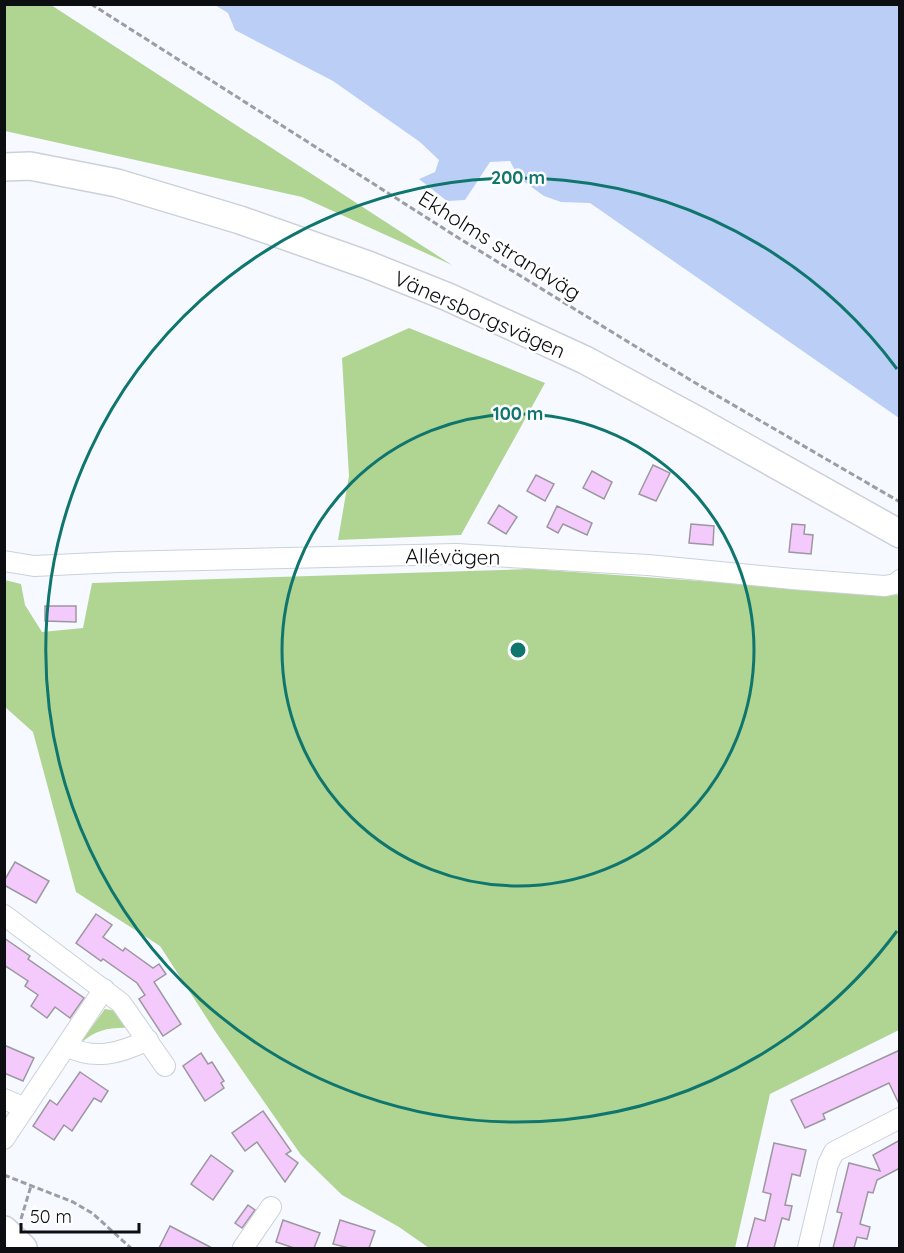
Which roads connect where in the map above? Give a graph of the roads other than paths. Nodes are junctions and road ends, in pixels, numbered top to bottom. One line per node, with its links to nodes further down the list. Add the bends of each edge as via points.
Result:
1 (4, 156): 2 (main road, Vänersborgsvägen)
2 (17, 166): 3 (main road, Vänersborgsvägen, via 117,183 240,220 447,297 585,360)
3 (900, 534)
4 (4, 561): 5 (street, Allévägen, via 34,566 456,554 648,565 885,586)
5 (900, 580)
6 (4, 915): 7 (street)
7 (104, 988): 8 (street, via 121,1003); 9 (street)
8 (148, 1040): 9 (street, via 127,1051 99,1055); 10 (street)
9 (67, 1046): 12 (street)
10 (165, 1066)
11 (4, 1099): 12 (street)
12 (25, 1108): 14 (street)
13 (900, 1118): 17 (street, via 834,1152)
14 (4, 1139)
15 (272, 1207): 16 (street)
16 (243, 1248)
17 (808, 1248)

